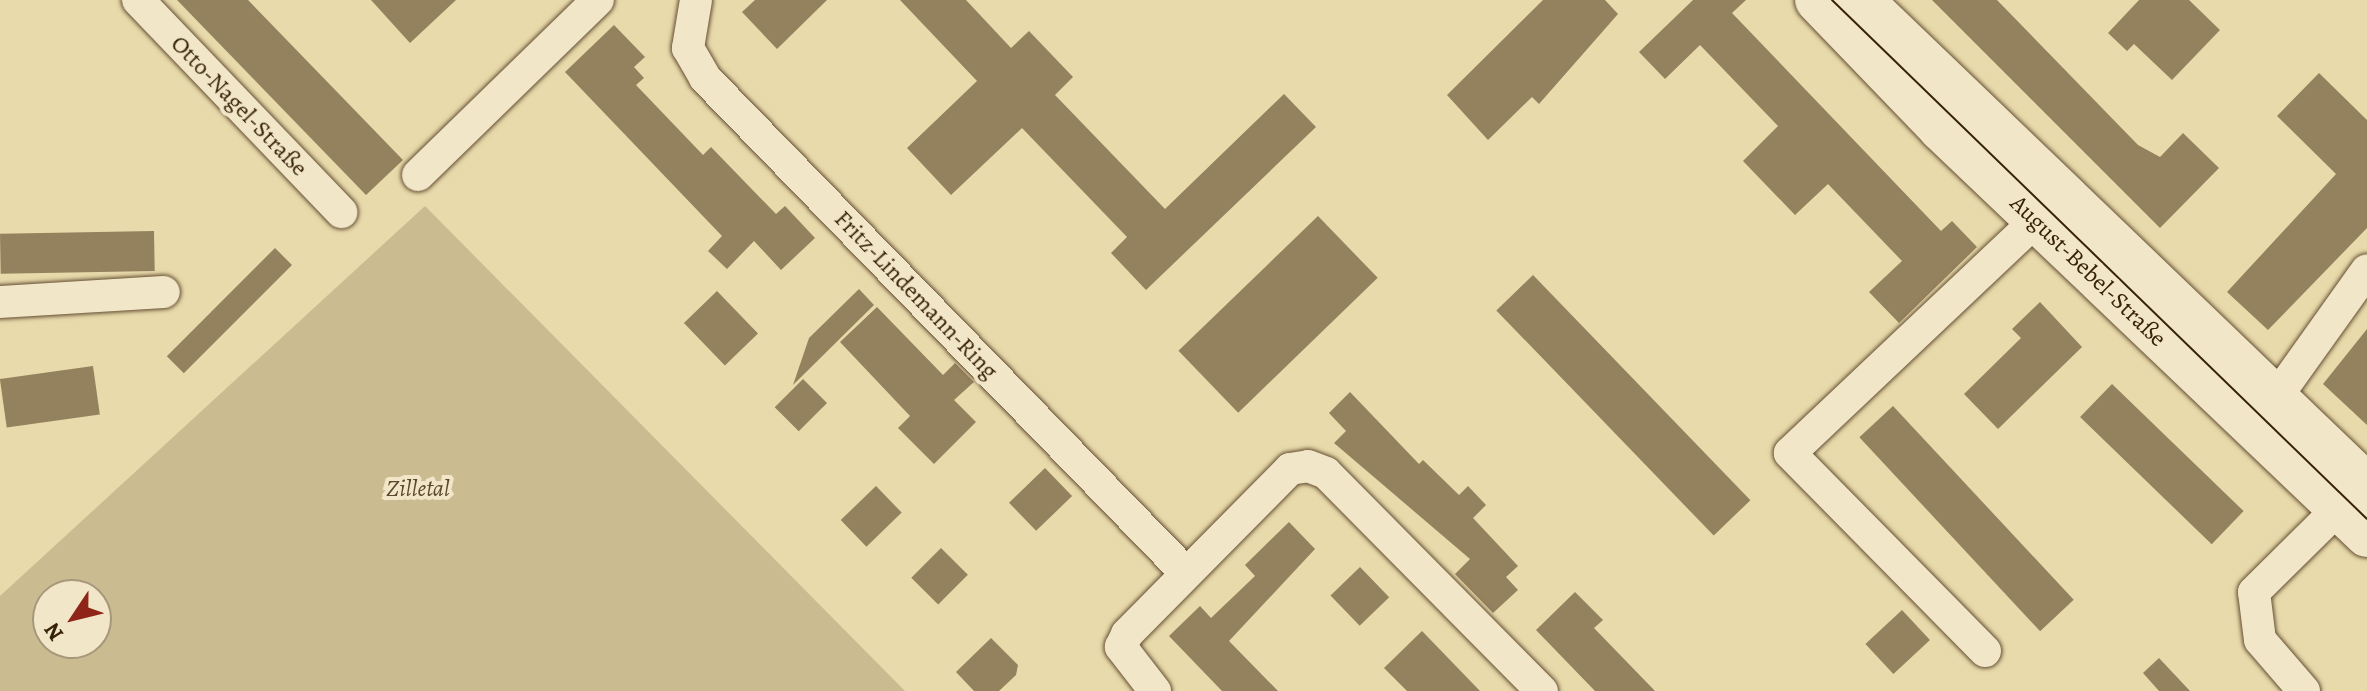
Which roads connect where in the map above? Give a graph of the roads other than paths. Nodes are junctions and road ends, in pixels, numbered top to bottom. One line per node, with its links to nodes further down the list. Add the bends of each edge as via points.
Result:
1 (138, 0): 7 (street, Otto-Nagel-Straße)
2 (598, 0): 5 (street)
3 (696, 0): 13 (street, Fritz-Lindemann-Ring, via 688,48 705,78)
4 (1851, 6): 6 (street, August-Bebel-Straße)
5 (418, 175)
6 (2048, 209): 11 (street, August-Bebel-Straße); 12 (street, August-Bebel-Straße); 14 (street, via 1790,453)
7 (341, 212)
8 (2367, 270): 11 (street)
9 (164, 292): 10 (street)
10 (0, 302)
11 (2275, 399): 12 (street, August-Bebel-Straße)
12 (2358, 510): 17 (street, via 2254,592 2260,640)
13 (1186, 573): 15 (street, via 1121,647); 16 (street, via 1290,469 1308,466 1326,473)
14 (1985, 651)
15 (1155, 691)
16 (1542, 691)
17 (2304, 691)

